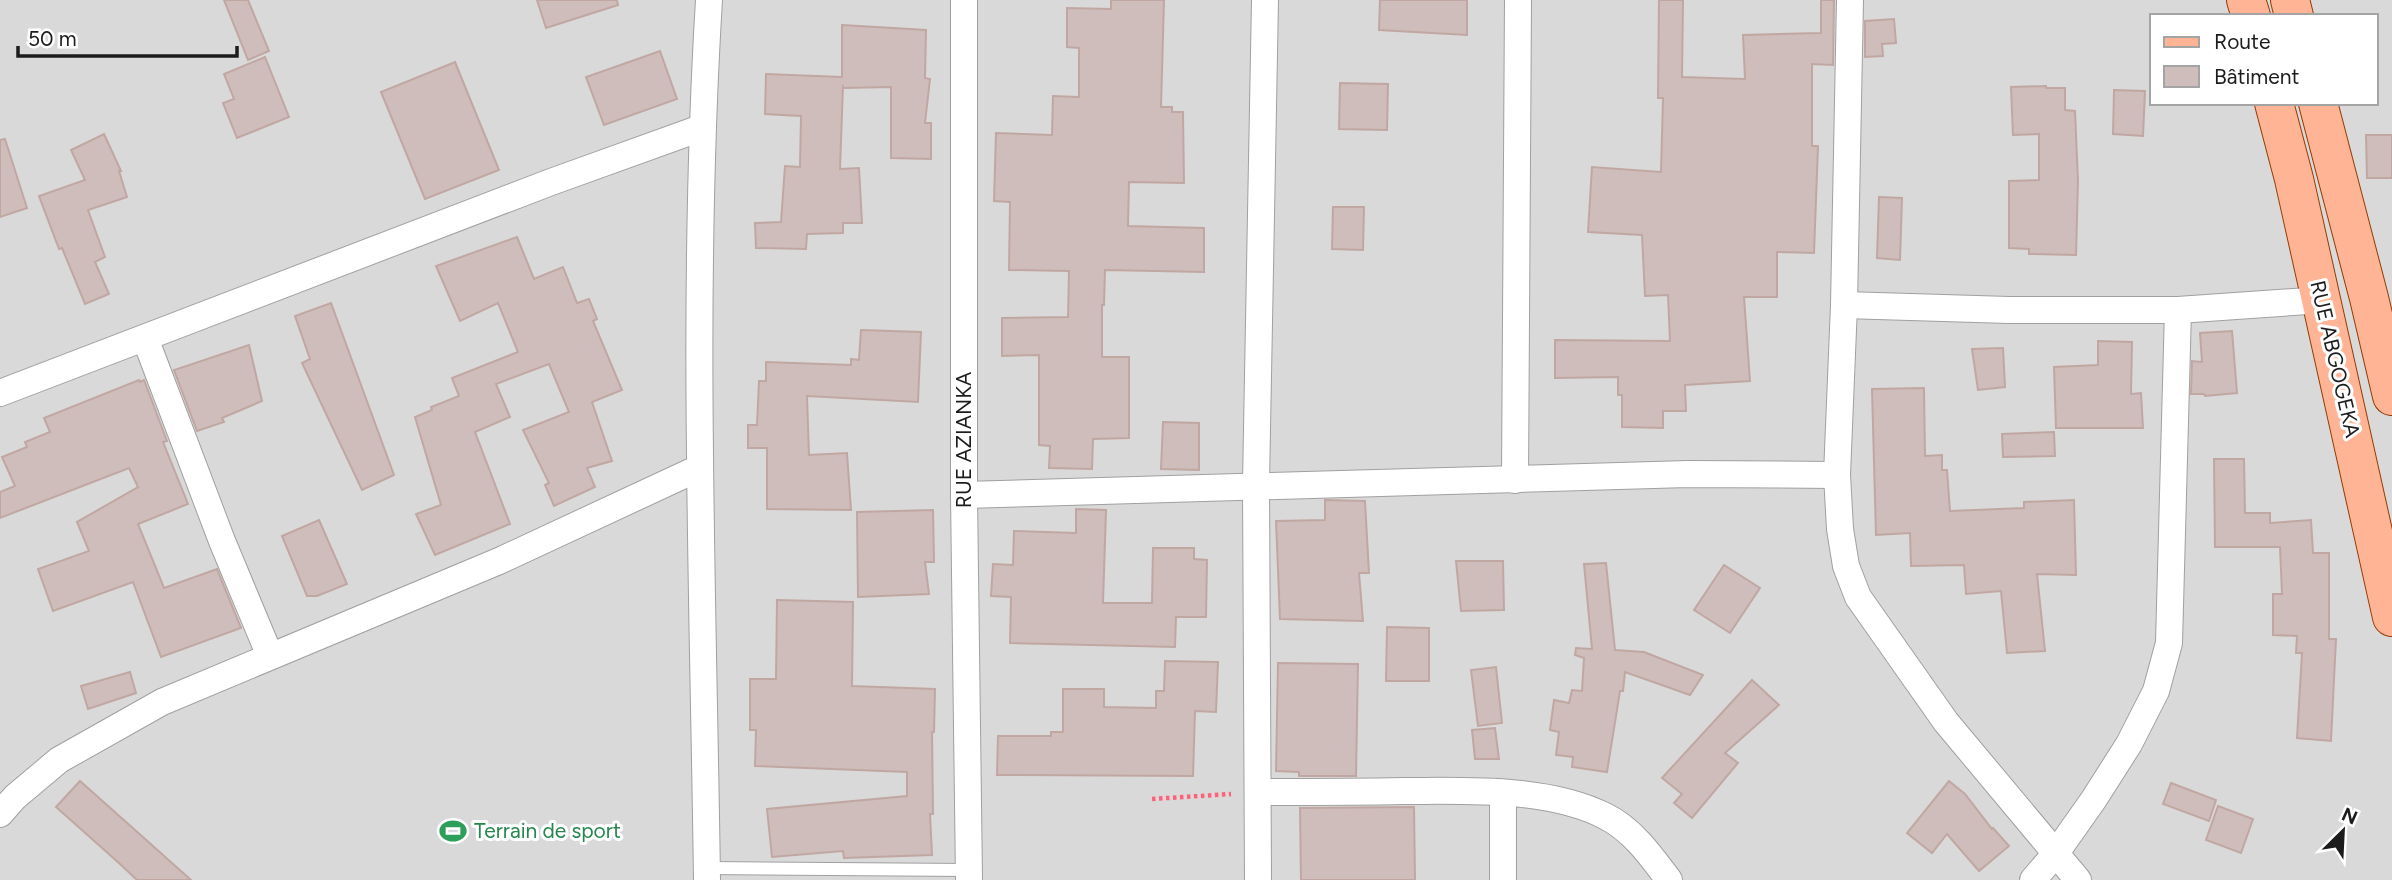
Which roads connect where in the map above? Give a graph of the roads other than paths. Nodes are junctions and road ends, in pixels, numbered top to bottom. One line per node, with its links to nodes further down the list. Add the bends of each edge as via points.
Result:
1 (709, 0): 8 (street)
2 (964, 0): 20 (street, RUE AZIANKA)
3 (1265, 0): 19 (street)
4 (1518, 0): 18 (street)
5 (1850, 0): 11 (street)
6 (2275, 105): 10 (main road, RUE ABGOGEKA)
7 (2319, 105): 9 (main road)
8 (701, 128): 13 (street); 16 (street)
9 (2381, 298): 15 (main road)
10 (2322, 300): 12 (street); 21 (main road, RUE ABGOGEKA)
11 (1844, 305): 12 (street); 17 (street)
12 (2178, 310): 26 (street, via 2169,643 2156,691 2129,744)
13 (145, 338): 14 (street); 22 (street)
14 (0, 393)
15 (2392, 396)
16 (699, 468): 22 (street, via 499,561); 27 (street)
17 (1837, 475): 18 (street); 26 (street, via 1846,566 1858,597 1946,722)
18 (1515, 480): 19 (street)
19 (1256, 486): 20 (street); 23 (street)
20 (964, 495): 28 (street, RUE AZIANKA)
21 (2392, 617)
22 (270, 656): 25 (street, via 162,702 59,760)
23 (1259, 792): 24 (street); 29 (street)
24 (1503, 793): 30 (street); 31 (street, via 1580,807 1606,817 1629,833)
25 (0, 814)
26 (2056, 853): 32 (street); 33 (street)
27 (707, 874): 28 (lane)
28 (968, 875)
29 (1258, 880)
30 (1503, 880)
31 (1669, 880)
32 (2033, 880)
33 (2078, 880)

